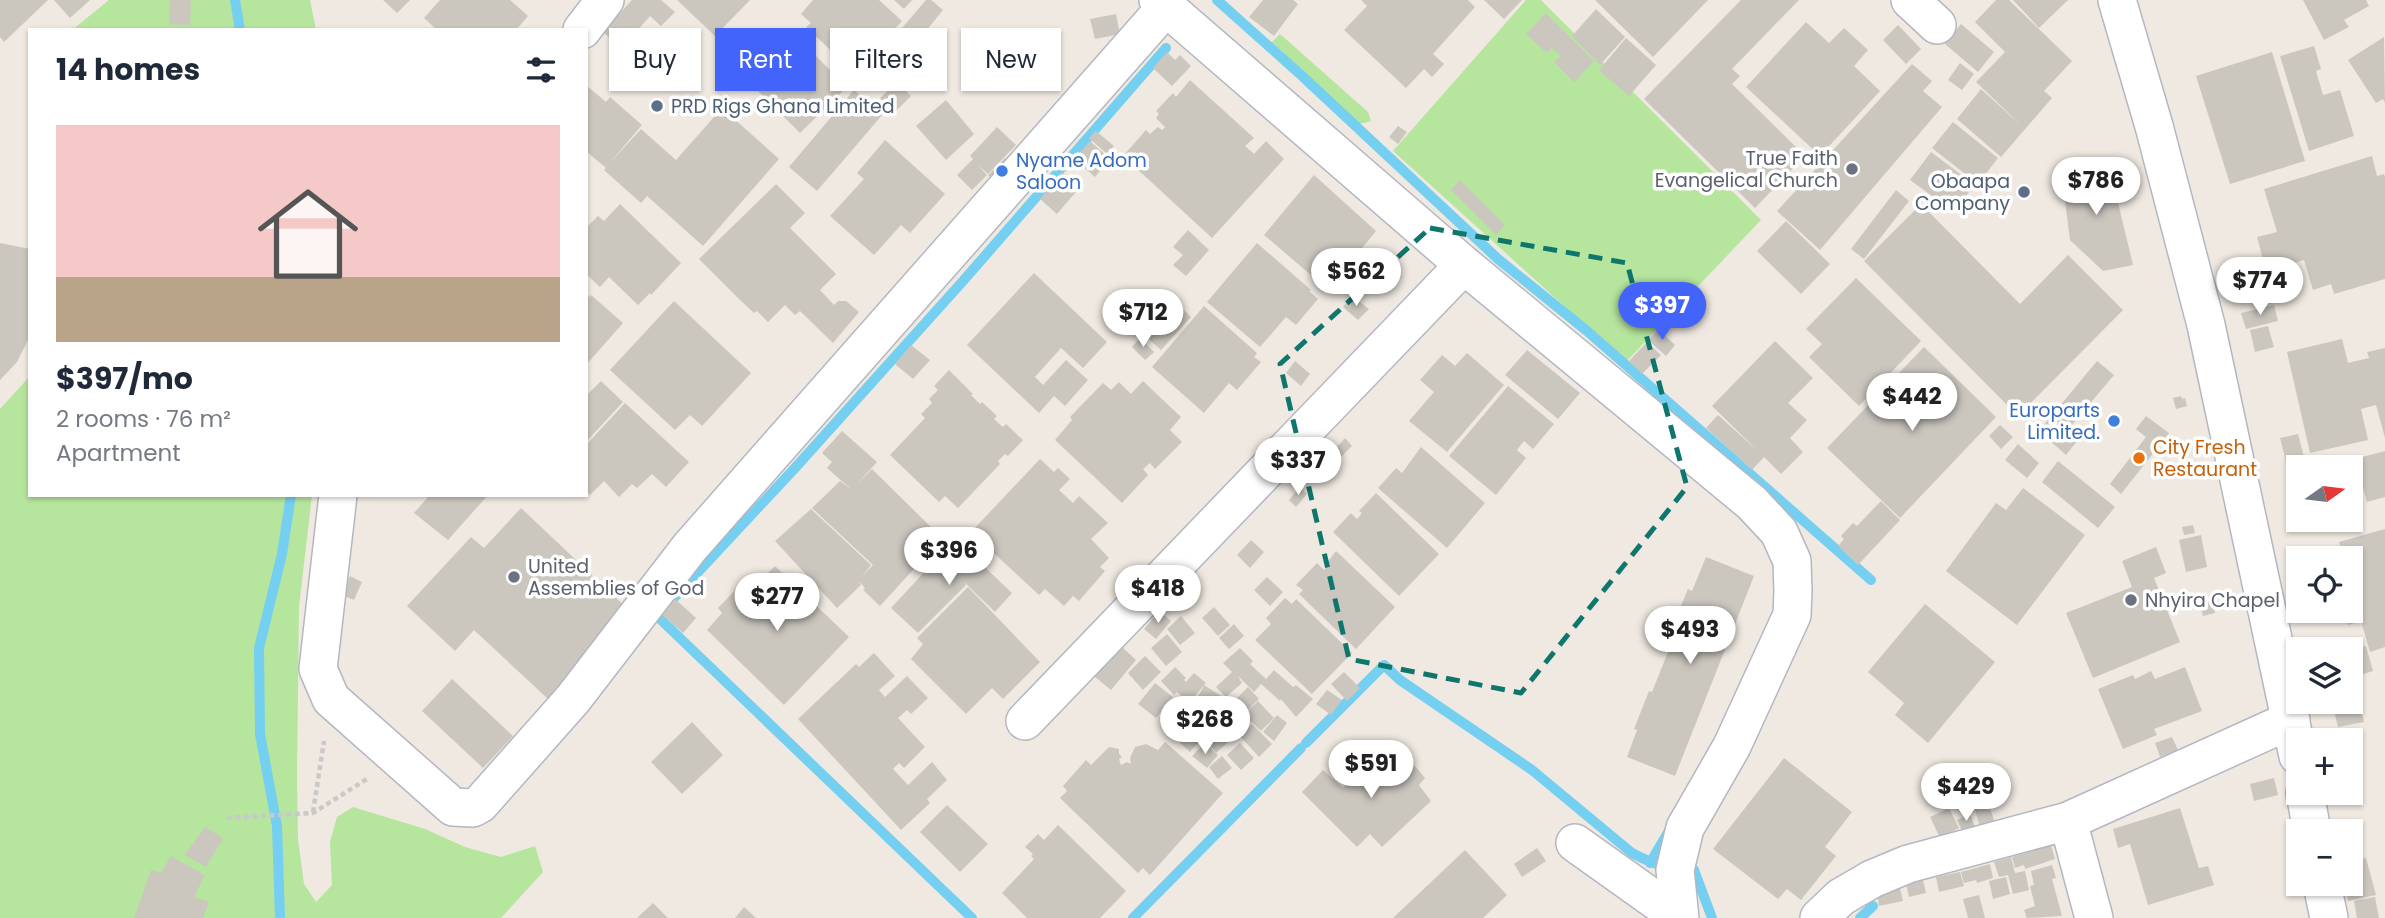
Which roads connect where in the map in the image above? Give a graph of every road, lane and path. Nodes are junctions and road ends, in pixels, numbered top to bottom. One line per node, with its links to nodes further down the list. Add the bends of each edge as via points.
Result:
1 (605, 0): 6 (street)
2 (1910, 0): 5 (street)
3 (2117, 0): 10 (street, via 2207,325)
4 (1162, 4): 7 (street); 13 (street, via 690,547 573,699 480,804 453,807)
5 (1937, 25)
6 (584, 28)
7 (1465, 265): 11 (street); 19 (street, via 1752,503 1779,532 1791,561 1791,615 1732,746 1685,828 1675,870)
8 (338, 497): 9 (street, via 318,669)
9 (331, 699): 13 (street); 14 (path)
10 (2291, 720): 12 (street); 16 (street)
11 (1025, 721)
12 (2293, 728)
13 (398, 759): 14 (path)
14 (313, 813): 15 (path)
15 (227, 818)
16 (2068, 821): 20 (street, via 1908,864 1841,897); 21 (street)
17 (1575, 842): 19 (street)
18 (2324, 896): 22 (street)
19 (1680, 917)
20 (1819, 918)
21 (2094, 918)
22 (2329, 918)

